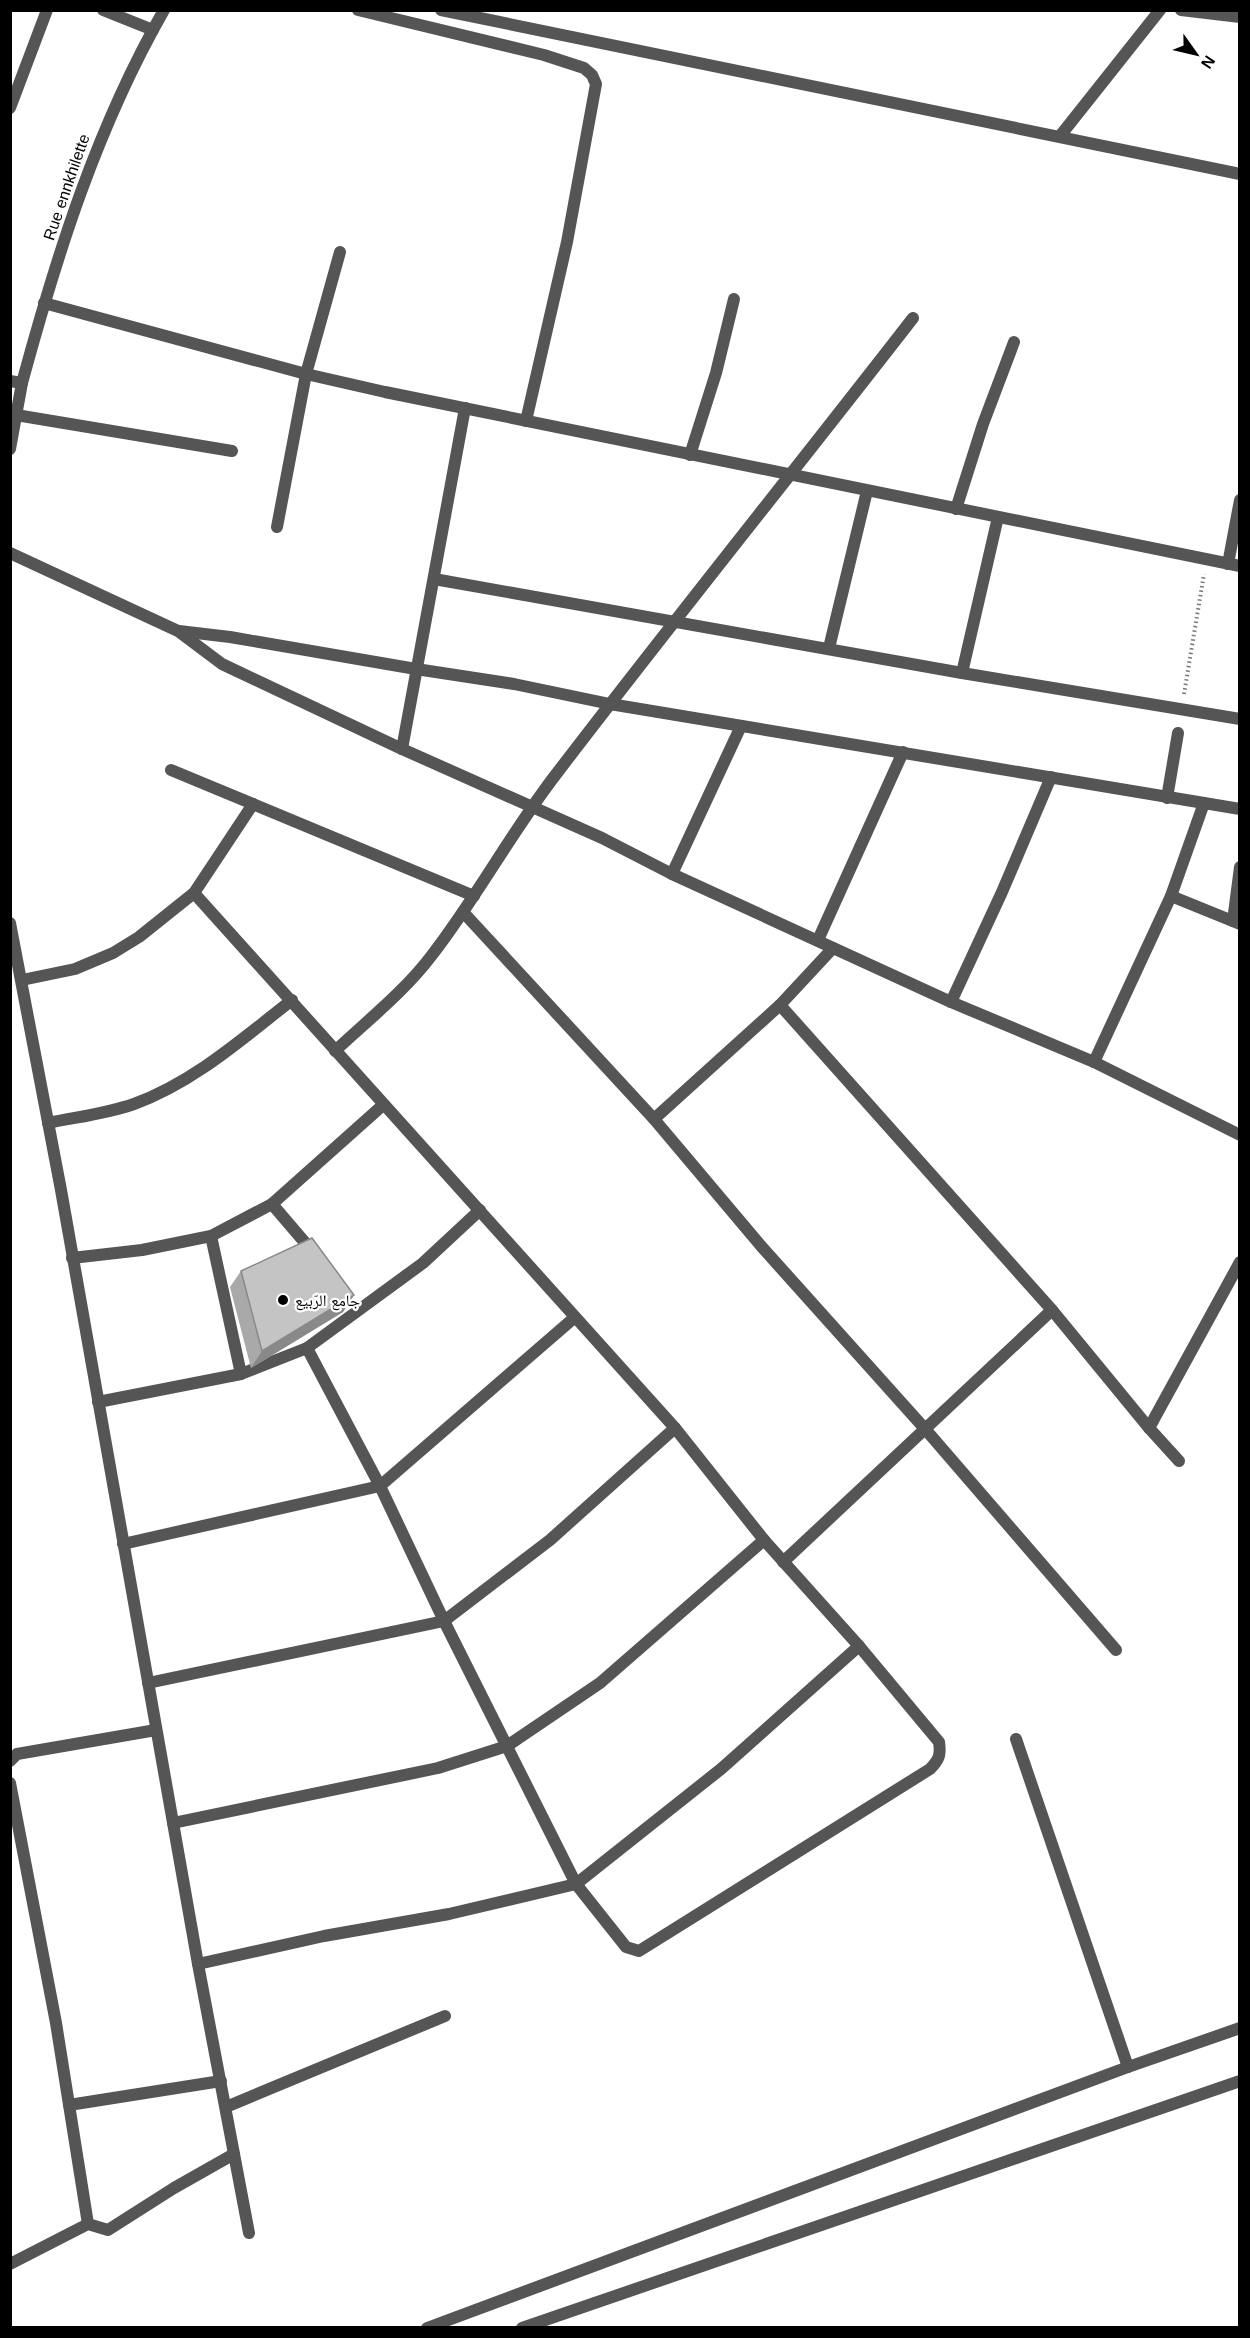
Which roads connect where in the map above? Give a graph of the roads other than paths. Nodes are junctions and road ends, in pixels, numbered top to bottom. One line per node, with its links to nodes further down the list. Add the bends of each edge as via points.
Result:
1 (47, 10): 10 (street)
2 (103, 10): 9 (street)
3 (164, 10): 9 (street, Rue ennkhilette)
4 (358, 10): 22 (street, via 544,55 584,68 596,84 567,242)
5 (441, 10): 11 (street)
6 (1160, 10): 11 (street)
7 (1181, 10): 8 (street)
8 (1239, 17)
9 (153, 30): 15 (street, Rue ennkhilette, via 96,148)
10 (10, 108)
11 (1060, 136): 12 (street)
12 (1239, 174)
13 (340, 252): 18 (street)
14 (734, 299): 25 (street)
15 (44, 303): 18 (street); 19 (street, Rue ennkhilette)
16 (913, 318): 26 (street)
17 (1014, 342): 29 (street)
18 (306, 374): 20 (street); 31 (street)
19 (16, 382): 21 (street, Rue ennkhilette)
20 (465, 408): 22 (street); 34 (street)
21 (16, 415): 23 (street, Rue ennkhilette); 24 (street)
22 (526, 421): 25 (street)
23 (10, 449)
24 (232, 451)
25 (690, 455): 26 (street)
26 (791, 475): 27 (street); 35 (street)
27 (867, 490): 29 (street); 37 (street)
28 (1239, 500): 33 (street)
29 (956, 509): 30 (street)
30 (998, 517): 33 (street); 39 (street)
31 (277, 527)
32 (10, 553): 36 (street)
33 (1234, 565)
34 (434, 579): 35 (street); 38 (street)
35 (672, 622): 37 (street); 40 (street)
36 (178, 631): 38 (street); 44 (street, via 222,664)
37 (829, 648): 39 (street)
38 (416, 669): 40 (street); 44 (street)
39 (962, 673): 41 (street)
40 (610, 704): 42 (street); 51 (street)
41 (1239, 720)
42 (741, 726): 45 (street); 54 (street)
43 (1178, 733): 48 (street)
44 (402, 750): 51 (street)
45 (903, 752): 47 (street); 61 (street)
46 (171, 770): 50 (street)
47 (1051, 777): 48 (street); 65 (street)
48 (1167, 798): 49 (street)
49 (1204, 803): 52 (street); 57 (street)
50 (253, 804): 55 (street); 56 (street)
51 (530, 807): 54 (street); 56 (street)
52 (1239, 809)
53 (1239, 867): 60 (street)
54 (672, 874): 61 (street)
55 (194, 893): 63 (street, via 113,953 75,969); 64 (street)
56 (474, 896): 58 (street)
57 (1172, 896): 60 (street); 68 (street)
58 (463, 912): 67 (street, via 406,985); 70 (street)
59 (10, 923): 63 (street)
60 (1236, 923)
61 (818, 940): 62 (street)
62 (833, 948): 65 (street); 66 (street)
63 (22, 981): 71 (street)
64 (292, 1000): 67 (street); 71 (street, via 209,1065 135,1104)
65 (951, 1002): 68 (street)
66 (780, 1005): 70 (street); 79 (street)
67 (335, 1051): 69 (street)
68 (1094, 1062): 72 (street)
69 (383, 1106): 73 (street); 74 (street)
70 (654, 1119): 86 (street, via 761,1246)
71 (48, 1123): 76 (street)
72 (1239, 1135)
73 (272, 1204): 75 (street); 78 (street)
74 (480, 1210): 80 (street); 81 (street, via 423,1263 357,1304)
75 (211, 1236): 76 (street, via 142,1250); 82 (street)
76 (72, 1257): 83 (street)
77 (1239, 1263): 85 (street)
78 (324, 1265)
79 (1052, 1310): 85 (street); 86 (street)
80 (574, 1318): 84 (street); 88 (street)
81 (308, 1348): 82 (street); 88 (street)
82 (241, 1374): 83 (street)
83 (98, 1402): 90 (street)
84 (675, 1428): 89 (street); 92 (street, via 550,1540)
85 (1149, 1428): 87 (street)
86 (926, 1430): 91 (street); 94 (street)
87 (1179, 1461)
88 (380, 1486): 90 (street); 92 (street)
89 (764, 1540): 91 (street); 98 (street, via 600,1683)
90 (123, 1544): 95 (street)
91 (783, 1562): 93 (street)
92 (444, 1621): 95 (street); 98 (street)
93 (859, 1646): 102 (street, via 721,1769); 102 (street, via 939,1742 941,1752 930,1769 639,1950 626,1947)
94 (1116, 1650)
95 (148, 1683): 96 (street)
96 (156, 1730): 99 (street, via 17,1754); 101 (street)
97 (1016, 1739): 106 (street)
98 (507, 1746): 101 (street, via 438,1768); 102 (street)
99 (10, 1761)
100 (10, 1783): 109 (street)
101 (173, 1823): 103 (street)
102 (576, 1884): 103 (street, via 449,1914)
103 (198, 1964): 107 (street)
104 (445, 2016): 110 (street)
105 (1239, 2028): 106 (street)
106 (1128, 2067): 115 (street)
107 (221, 2081): 109 (street); 110 (street)
108 (1239, 2081): 116 (street)
109 (69, 2105): 112 (street)
110 (226, 2108): 111 (street)
111 (234, 2154): 112 (street, via 108,2230); 113 (street)
112 (88, 2224): 114 (street)
113 (249, 2233)
114 (10, 2264)
115 (428, 2328)
116 (522, 2328)

